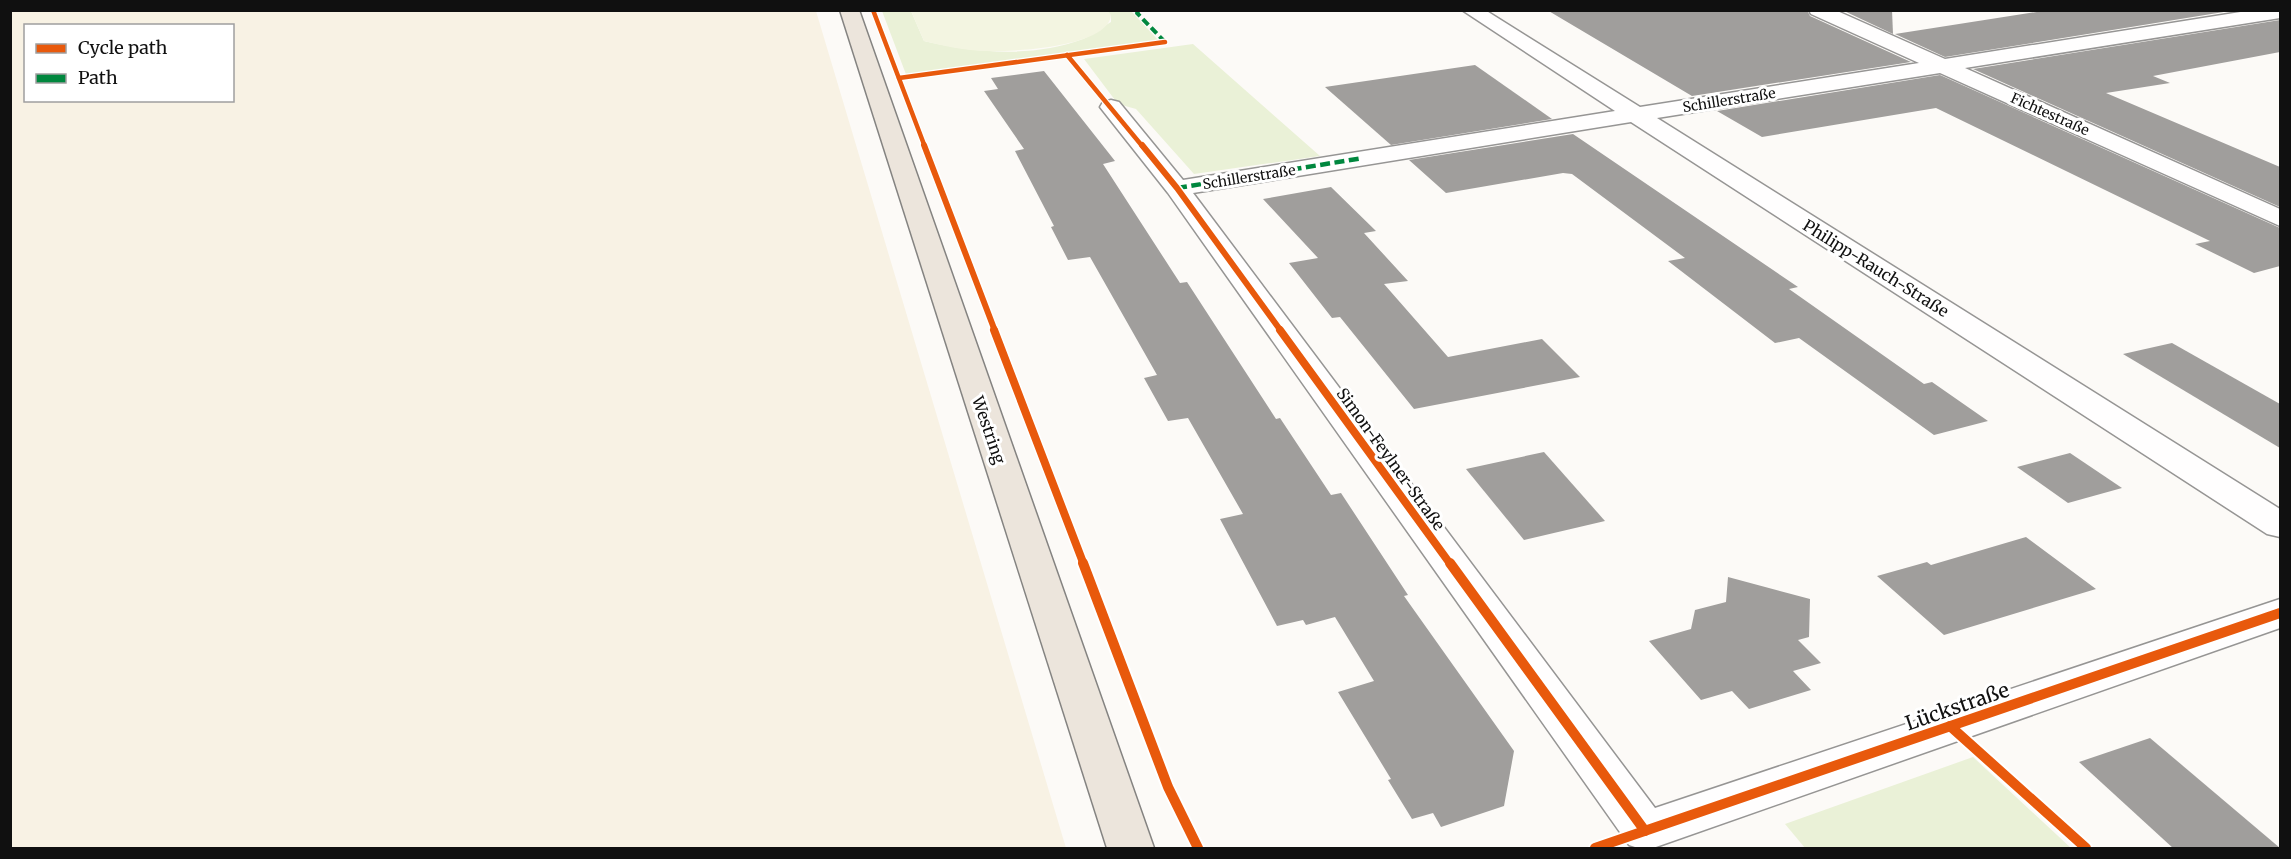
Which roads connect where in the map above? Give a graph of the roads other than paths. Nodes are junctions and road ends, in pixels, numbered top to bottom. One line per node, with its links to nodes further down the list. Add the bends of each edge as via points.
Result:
1 (849, 10): 15 (main road, Westring)
2 (1471, 10): 9 (street, Philipp-Rauch-Straße)
3 (1818, 10): 7 (street, Fichtestraße)
4 (2280, 12): 5 (street, Schillerstraße)
5 (2246, 13): 6 (street); 7 (street, Schillerstraße)
6 (2280, 25)
7 (1942, 66): 9 (street, Schillerstraße); 11 (street, Fichtestraße)
8 (1111, 107): 10 (street, Simon-Feylner-Straße)
9 (1635, 115): 10 (street, Schillerstraße); 12 (street, Philipp-Rauch-Straße)
10 (1177, 188): 14 (street, Simon-Feylner-Straße)
11 (2280, 218)
12 (2280, 525)
13 (2280, 613): 14 (street, Lückstraße)
14 (1645, 831)
15 (1131, 849)

